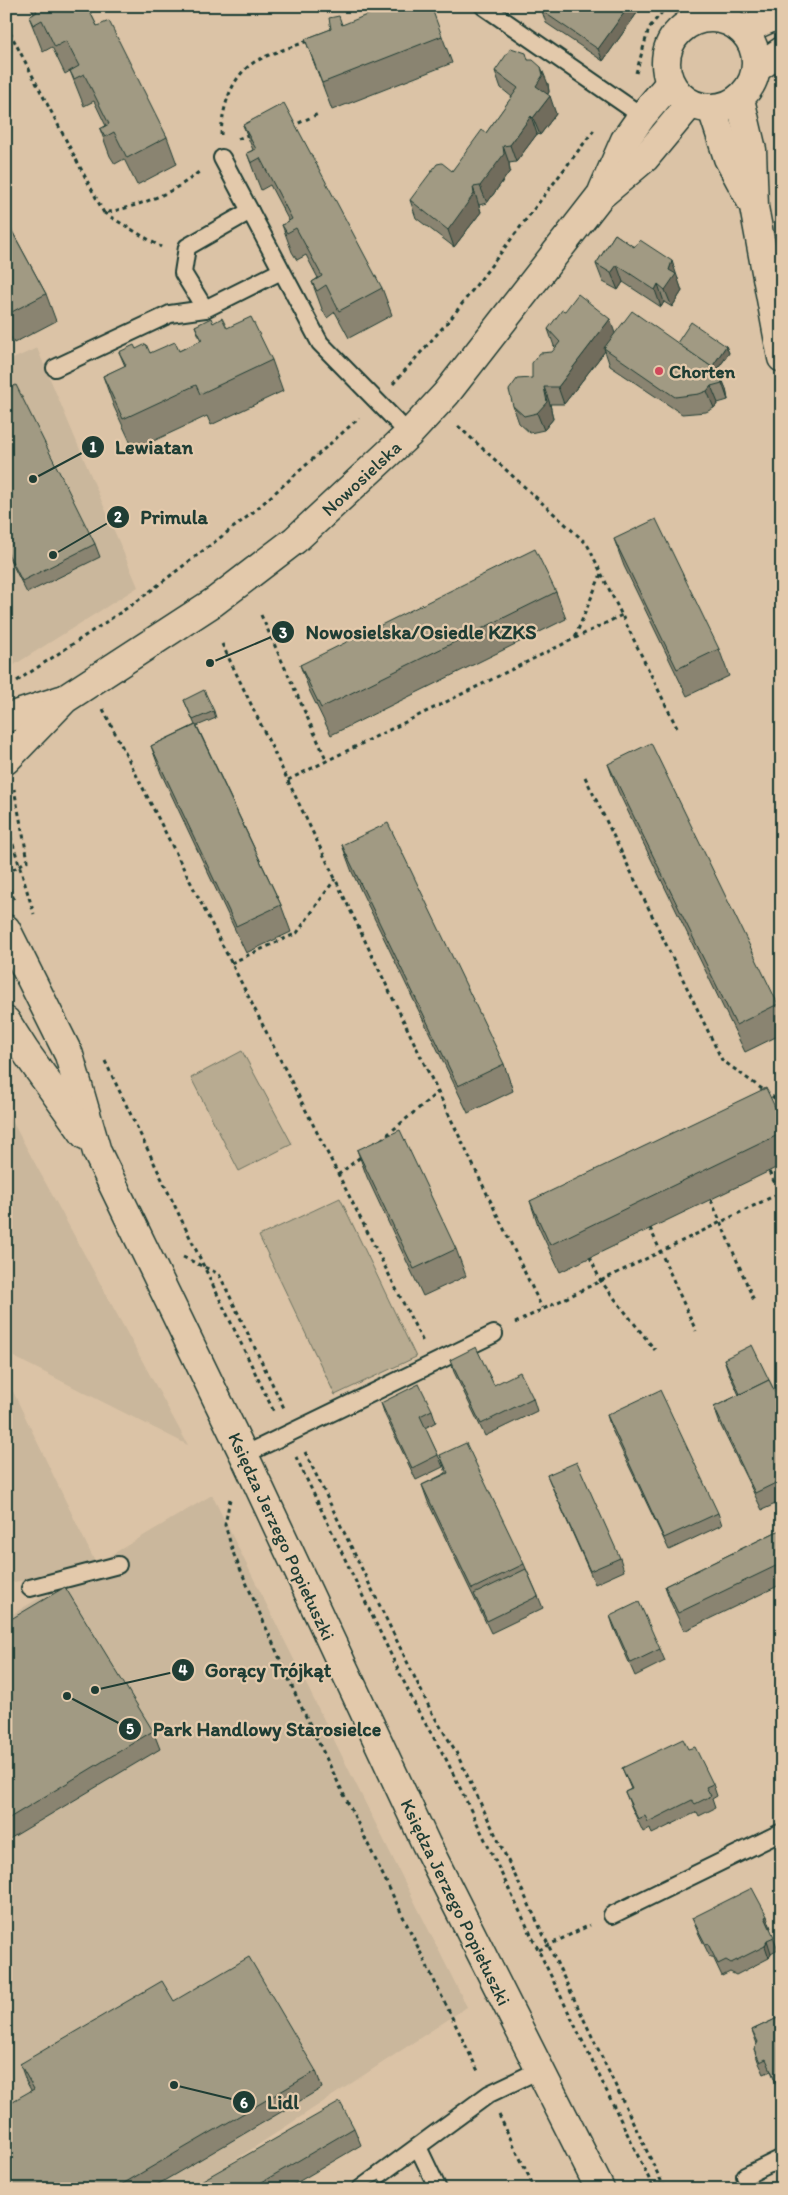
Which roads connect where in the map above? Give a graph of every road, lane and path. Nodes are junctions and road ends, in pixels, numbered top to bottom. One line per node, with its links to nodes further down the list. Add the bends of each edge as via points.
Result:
1 (484, 6): 11 (lane)
2 (668, 6): 11 (path, via 649,28 636,76)
3 (696, 13): 5 (street); 10 (street, via 668,46 665,65)
4 (782, 13): 5 (street)
5 (732, 19): 9 (street, via 755,48)
6 (6, 25): 22 (path)
7 (317, 37): 18 (path, via 253,64 234,83 221,114)
8 (782, 51): 9 (street)
9 (757, 68): 12 (street, via 752,85)
10 (670, 84): 13 (street, via 679,95); 15 (street, Nowosielska)
11 (618, 98): 15 (lane); 28 (path, via 452,317)
12 (740, 99): 13 (street, via 727,106); 20 (street, via 752,150)
13 (701, 106): 19 (street, Nowosielska); 20 (street)
14 (320, 112): 16 (path, via 297,124)
15 (642, 116): 19 (street, Nowosielska, via 625,140)
16 (282, 121)
17 (256, 132): 18 (path)
18 (221, 152): 21 (lane); 22 (path, via 188,182 151,201)
19 (600, 196): 30 (street, Nowosielska, via 446,394)
20 (754, 207): 26 (street)
21 (250, 211): 23 (lane, via 187,247); 24 (lane)
22 (104, 213): 23 (path)
23 (185, 261): 25 (lane, via 183,273)
24 (281, 271): 25 (lane); 28 (lane, via 320,343)
25 (205, 309): 27 (lane, via 170,314)
26 (782, 358)
27 (55, 368)
28 (377, 402): 30 (lane); 36 (path, via 243,520 136,602)
29 (454, 423): 31 (path, via 587,544)
30 (409, 434): 37 (street, Nowosielska, via 295,540 214,602)
31 (602, 573): 33 (path); 34 (path)
32 (261, 615): 42 (path)
33 (622, 615): 34 (path); 40 (path)
34 (575, 638): 42 (path)
35 (222, 644): 44 (path)
36 (14, 683)
37 (65, 699): 39 (street, Nowosielska); 41 (street, Nowosielska)
38 (103, 709): 52 (path)
39 (6, 718)
40 (677, 728)
41 (8, 759): 46 (path, via 17,779 13,792 28,860)
42 (327, 761): 44 (path)
43 (585, 777): 56 (path, via 722,1060)
44 (288, 780): 48 (path)
45 (6, 821): 46 (path)
46 (20, 867): 47 (path); 51 (path)
47 (6, 874)
48 (335, 879): 52 (path, via 297,933); 55 (path)
49 (6, 881): 50 (path)
50 (11, 916): 59 (street, Księdza Jerzego Popiełuszki, via 69,1055)
51 (35, 917)
52 (231, 962): 61 (path)
53 (6, 1021): 59 (street, Księdza Jerzego Popiełuszki)
54 (101, 1052): 69 (path)
55 (438, 1092): 57 (path); 72 (path)
56 (782, 1106)
57 (377, 1143)
58 (369, 1150): 61 (path)
59 (97, 1152): 78 (street, Księdza Jerzego Popiełuszki)
60 (769, 1172): 62 (path)
61 (338, 1175): 76 (path)
62 (781, 1194): 64 (path)
63 (711, 1200): 64 (path)
64 (721, 1222): 66 (path); 71 (path)
65 (650, 1228): 66 (path)
66 (660, 1251): 70 (path); 73 (path)
67 (182, 1256): 69 (path)
68 (590, 1257): 70 (path)
69 (205, 1267): 77 (path); 77 (path, via 219,1274)
70 (600, 1280): 72 (path); 75 (path)
71 (755, 1302)
72 (542, 1308): 74 (path)
73 (696, 1331)
74 (494, 1334): 76 (lane)
75 (655, 1350)
76 (433, 1364): 77 (lane)
77 (290, 1433): 78 (lane); 84 (path, via 432,1713 455,1750); 85 (path, via 417,1709 446,1759)
78 (244, 1455): 86 (street, Księdza Jerzego Popiełuszki, via 426,1844)
79 (231, 1494): 87 (path, via 225,1525 234,1555 377,1867)
80 (118, 1565): 81 (lane)
81 (30, 1588)
82 (782, 1832): 83 (lane)
83 (612, 1915): 84 (path)
84 (549, 1945): 85 (path); 96 (path)
85 (539, 1950): 95 (path)
86 (539, 2070): 87 (lane); 94 (street, Księdza Jerzego Popiełuszki)
87 (489, 2094): 88 (lane); 93 (path)
88 (418, 2147): 91 (lane); 92 (lane)
89 (782, 2158): 90 (lane)
90 (745, 2176)
91 (360, 2189)
92 (438, 2189)
93 (535, 2189)
94 (600, 2189)
95 (654, 2189)
96 (666, 2189)

